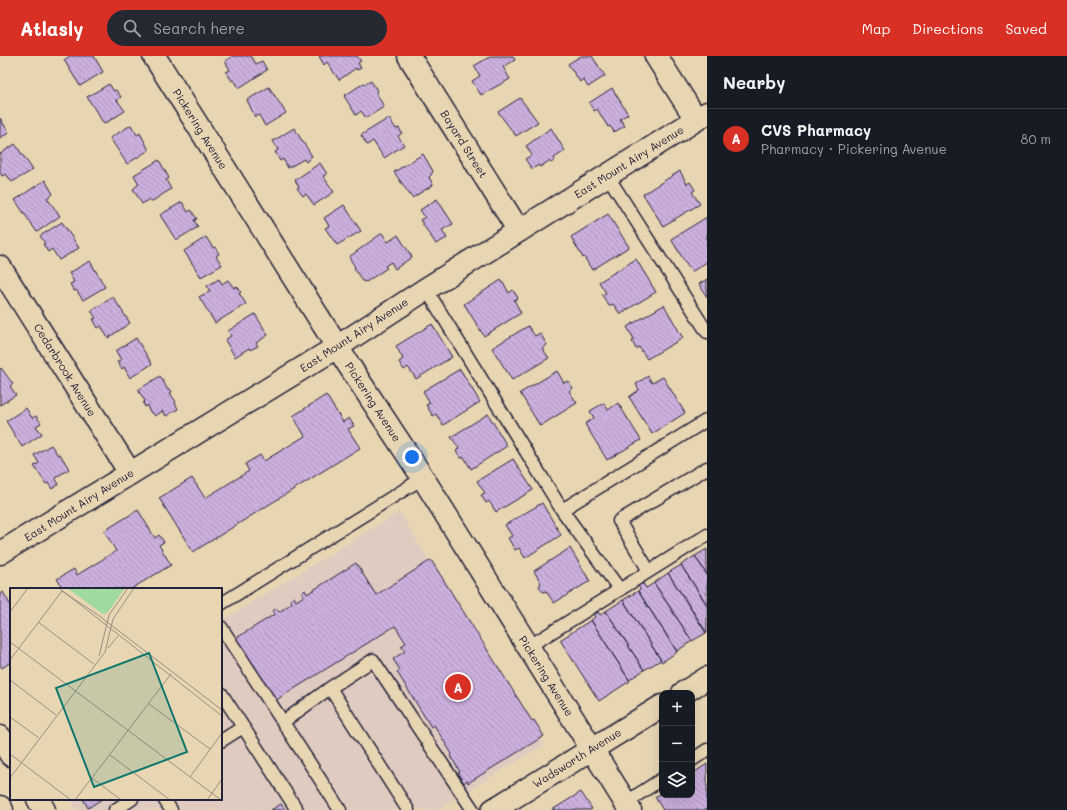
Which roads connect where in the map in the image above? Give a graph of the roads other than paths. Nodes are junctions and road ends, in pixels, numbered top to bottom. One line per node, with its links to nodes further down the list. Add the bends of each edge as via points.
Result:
1 (154, 56): 10 (street, Pickering Avenue)
2 (409, 56): 6 (street, Bayard Street)
3 (656, 56): 4 (street)
4 (701, 116): 5 (street, East Mount Airy Avenue)
5 (607, 175): 6 (street, East Mount Airy Avenue); 9 (lane)
6 (519, 231): 8 (street, East Mount Airy Avenue)
7 (0, 267): 13 (street, Cedarbrook Avenue)
8 (426, 289): 10 (street, East Mount Airy Avenue); 15 (lane)
9 (707, 332)
10 (337, 347): 13 (street, East Mount Airy Avenue); 14 (street, Pickering Avenue)
11 (707, 420): 15 (lane)
12 (707, 468): 18 (lane, via 619,522)
13 (130, 473): 17 (street, East Mount Airy Avenue)
14 (424, 478): 20 (lane); 22 (street, Pickering Avenue)
15 (562, 510): 19 (lane)
16 (707, 535): 18 (lane)
17 (0, 553)
18 (649, 571): 19 (lane)
19 (620, 590): 22 (lane)
20 (222, 603)
21 (222, 629): 28 (lane)
22 (528, 647): 31 (street, Pickering Avenue)
23 (707, 678): 25 (street)
24 (330, 688): 28 (lane); 46 (lane); 47 (lane, via 374,660)
25 (688, 690)
26 (222, 696): 29 (lane)
27 (659, 708): 31 (street, Wadsworth Avenue)
28 (282, 722): 45 (lane)
29 (243, 727): 30 (lane); 44 (lane)
30 (222, 740)
31 (591, 749): 38 (street, Pickering Avenue); 48 (street, Wadsworth Avenue)
32 (707, 750): 33 (lane)
33 (695, 758)
34 (659, 781): 38 (lane)
35 (39, 800): 41 (street)
36 (131, 800): 42 (lane)
37 (165, 800): 43 (lane)
38 (627, 806)
39 (0, 807): 40 (street)
40 (2, 810)
41 (44, 810)
42 (116, 810)
43 (171, 810)
44 (297, 810)
45 (340, 810)
46 (408, 810)
47 (473, 810)
48 (493, 810)

